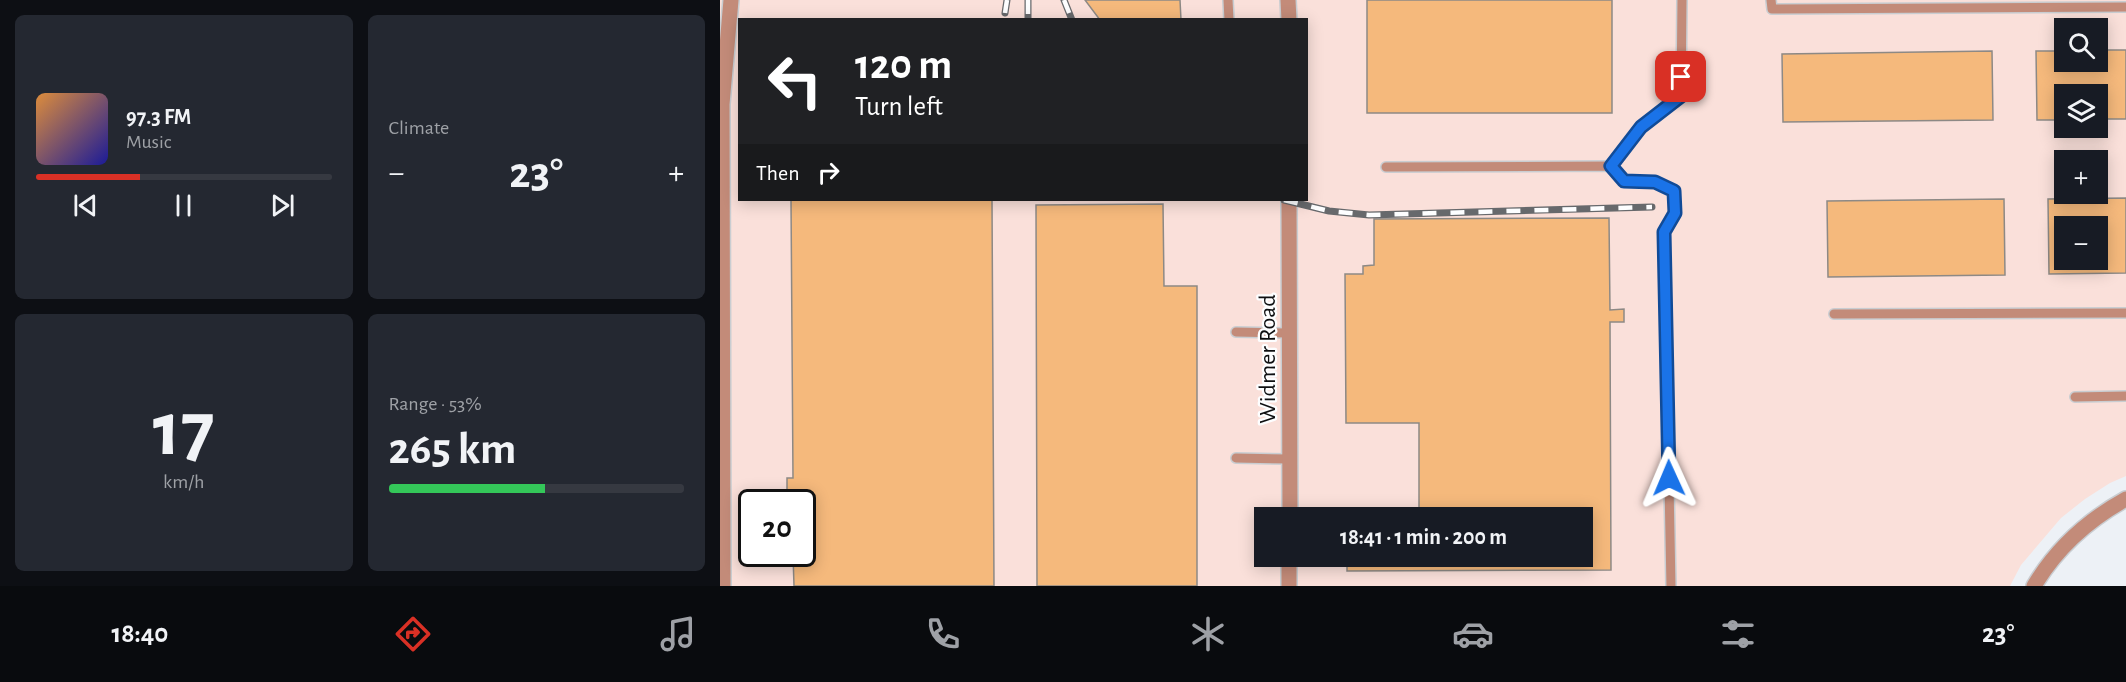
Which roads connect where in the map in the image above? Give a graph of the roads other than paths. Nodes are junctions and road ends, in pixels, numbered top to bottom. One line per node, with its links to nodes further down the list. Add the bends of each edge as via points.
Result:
1 (731, 0): 16 (street, via 722,104)
2 (1228, 0): 7 (lane)
3 (1288, 0): 8 (street)
4 (1682, 0): 9 (lane, via 1681,96 1641,127)
5 (1771, 0): 6 (lane, via 1772,9)
6 (2126, 7)
7 (1229, 18)
8 (1288, 18)
9 (1611, 166): 10 (lane); 27 (lane, via 1624,181 1655,182 1674,191 1675,213 1664,232)
10 (1386, 167)
11 (1289, 201): 15 (street, Widmer Road)
12 (2126, 313): 13 (lane)
13 (1834, 314)
14 (1236, 332): 15 (lane)
15 (1290, 333): 20 (street, Widmer Road)
16 (721, 335): 23 (street)
17 (2126, 396): 18 (lane)
18 (2075, 397)
19 (1236, 458): 20 (lane)
20 (1290, 459): 22 (street, Widmer Road)
21 (2126, 499): 28 (street, via 2070,540)
22 (1290, 507)
23 (721, 520): 25 (street)
24 (1290, 567): 26 (street)
25 (723, 586)
26 (1289, 586)
27 (1671, 586)
28 (2034, 586)

